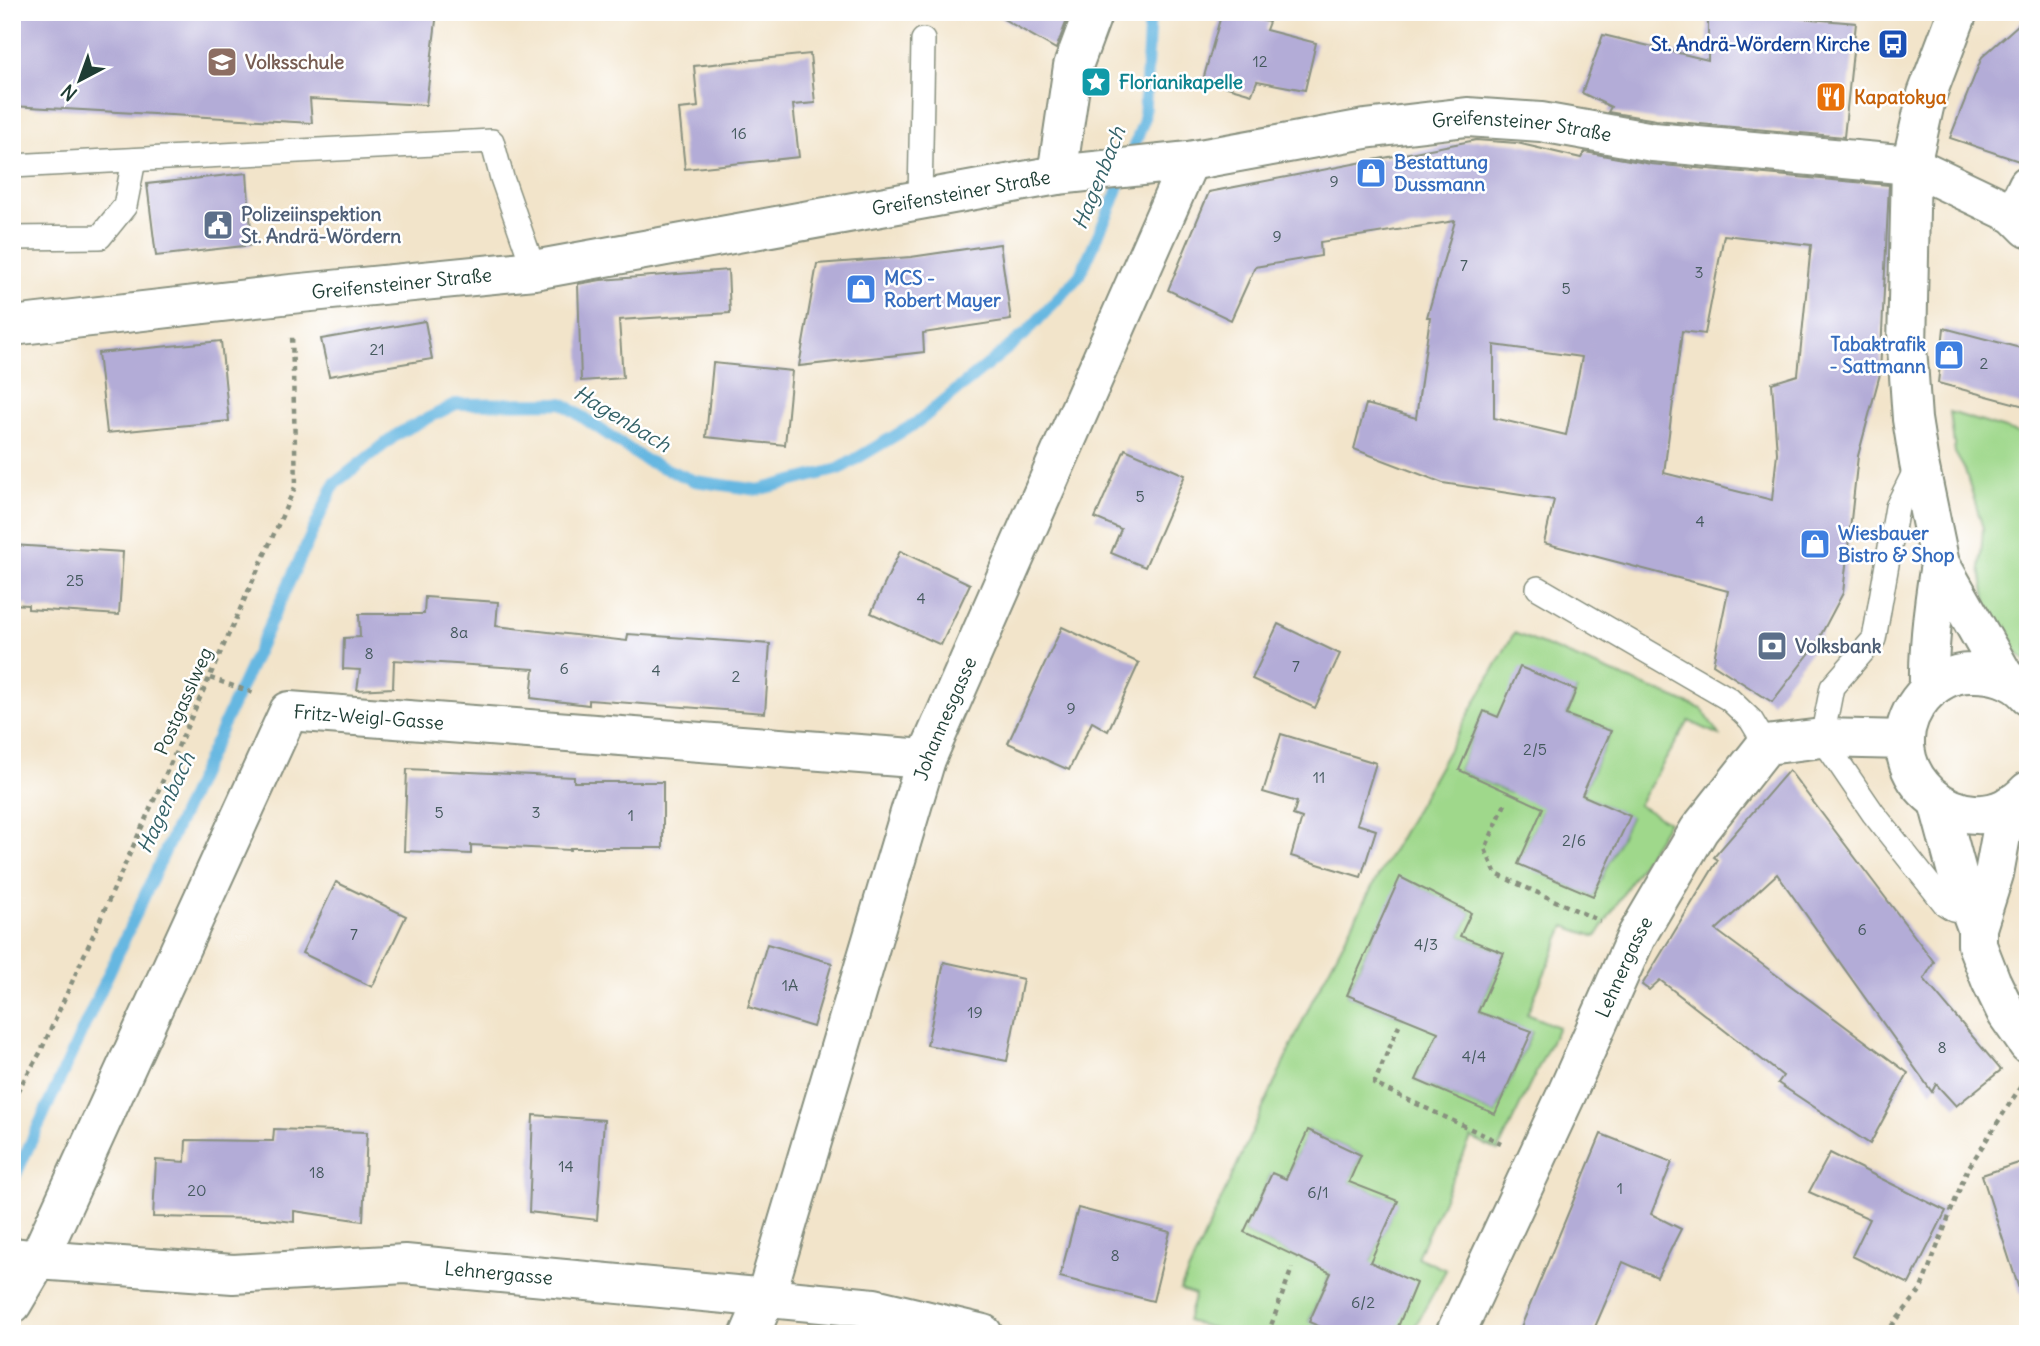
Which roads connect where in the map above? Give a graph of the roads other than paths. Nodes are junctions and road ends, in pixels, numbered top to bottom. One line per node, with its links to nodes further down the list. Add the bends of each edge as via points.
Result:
1 (1093, 12): 8 (street, via 1073,66)
2 (1958, 12): 6 (street, via 1927,94)
3 (923, 40): 9 (lane)
4 (134, 160): 7 (lane); 11 (lane, via 125,206 100,237); 12 (lane, via 492,141)
5 (1170, 164): 6 (street, Greifensteiner Straße, via 1467,117 1541,122 1653,142); 8 (street, Greifensteiner Straße); 22 (street, Johannesgasse)
6 (1911, 165): 10 (street); 14 (street, via 1907,347)
7 (12, 166)
8 (1058, 175): 9 (street, Greifensteiner Straße)
9 (920, 201): 12 (street, Greifensteiner Straße)
10 (2023, 209)
11 (12, 238)
12 (534, 270): 13 (street, Greifensteiner Straße)
13 (12, 326)
14 (1919, 463): 15 (street); 19 (lane, via 1897,507 1874,639 1832,687)
15 (1940, 564): 17 (street); 18 (street, via 1931,618)
16 (1538, 588): 21 (lane, via 1729,699 1751,720)
17 (2016, 687): 18 (street, via 1984,672 1963,673)
18 (1929, 689): 20 (street, via 1917,703)
19 (1822, 738): 20 (street); 21 (street); 25 (lane, via 1873,813 1945,904)
20 (1905, 740): 24 (street, via 1917,781)
21 (1766, 745): 32 (street, Lehnergasse, via 1699,830 1636,937)
22 (926, 759): 27 (street, Fritz-Weigl-Gasse, via 289,711); 28 (street, Johannesgasse)
23 (2019, 798): 24 (street, via 1975,814); 25 (street, via 2001,836 1994,874)
24 (1938, 802): 25 (street)
25 (1975, 920): 26 (street, via 1977,945 1991,981)
26 (2028, 1044)
27 (25, 1258): 28 (street, Lehnergasse, via 233,1274 405,1264); 29 (street)
28 (765, 1299): 30 (street, Johannesgasse); 31 (street, Lehnergasse, via 874,1308)
29 (12, 1304)
30 (750, 1334)
31 (983, 1334)
32 (1455, 1334)

